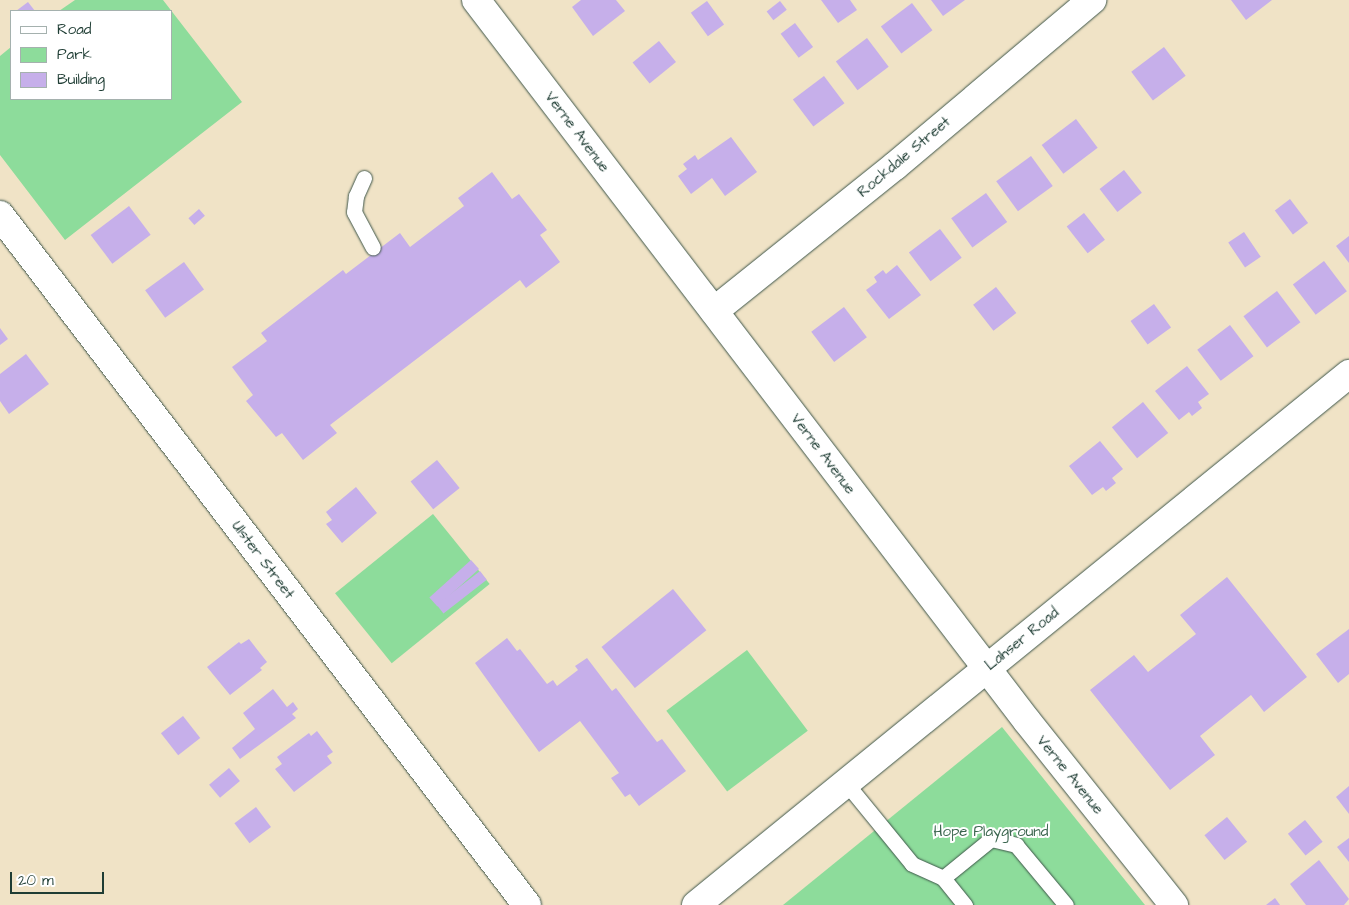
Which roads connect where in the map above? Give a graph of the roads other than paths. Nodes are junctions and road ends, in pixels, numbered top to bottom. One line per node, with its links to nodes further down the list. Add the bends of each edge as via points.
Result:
1 (476, 0): 6 (street, Verne Avenue)
2 (1092, 0): 6 (street, Rockdale Street, via 896,166)
3 (364, 178): 5 (lane, via 356,196 354,212)
4 (0, 215): 11 (street, Ulster Street)
5 (373, 247)
6 (714, 311): 8 (street, Verne Avenue)
7 (1349, 374): 8 (street, Lahser Road)
8 (987, 668): 9 (street, Lahser Road); 15 (street, Verne Avenue)
9 (846, 783): 10 (lane, via 912,864); 12 (street, Lahser Road)
10 (943, 878): 13 (lane); 14 (lane, via 991,839 1016,845)
11 (526, 905)
12 (696, 905)
13 (965, 905)
14 (1066, 905)
15 (1174, 905)

